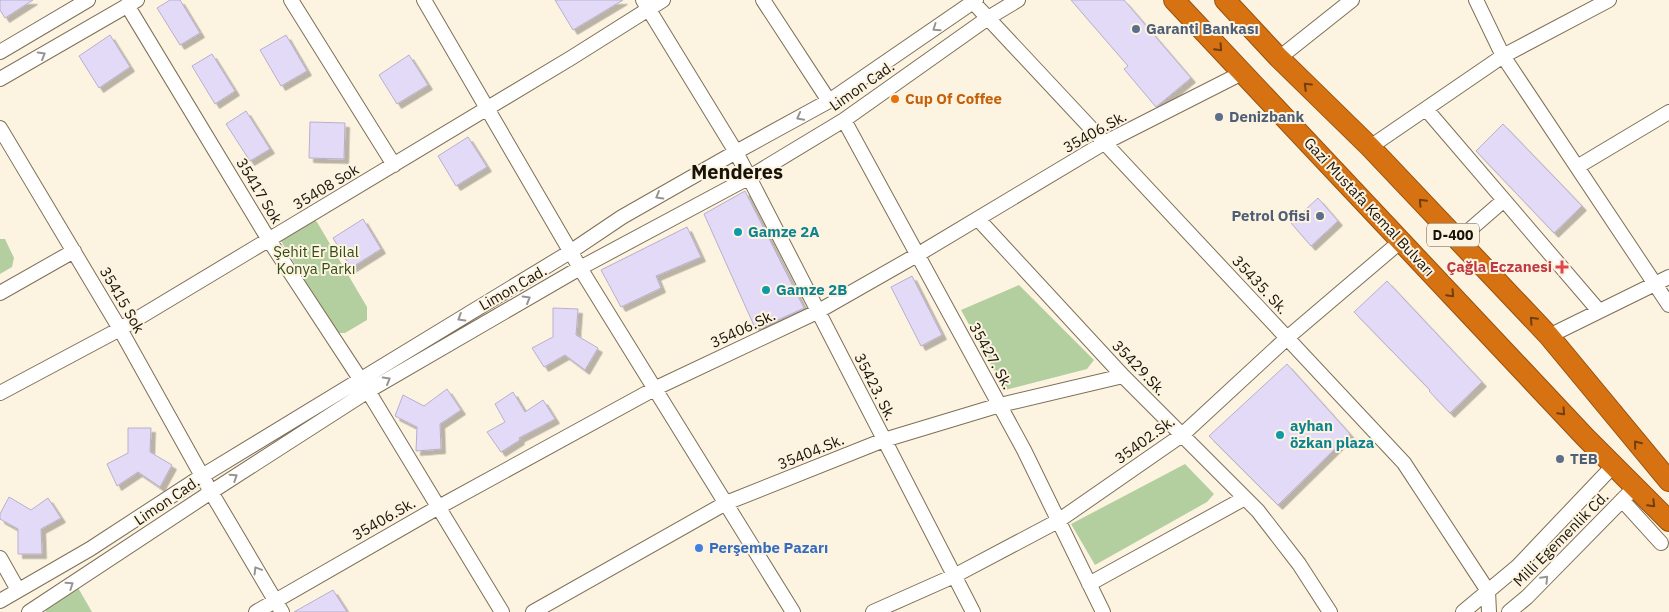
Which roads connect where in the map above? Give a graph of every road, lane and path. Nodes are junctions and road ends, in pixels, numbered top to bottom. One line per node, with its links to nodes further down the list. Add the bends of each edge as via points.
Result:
1 (88, 0): 16 (street)
2 (291, 0): 30 (street)
3 (424, 0): 22 (street)
4 (663, 0): 14 (street, 35408 Sok)
5 (763, 0): 21 (street)
6 (1018, 0): 15 (street, Limon Cad.)
7 (1174, 0): 19 (highway, Gazi Mustafa Kemal Bulvarı / D-400, one-way to 19)
8 (1225, 0): 18 (highway, D-400)
9 (1352, 0): 18 (street)
10 (1476, 0): 17 (street)
11 (1609, 0): 17 (street)
12 (973, 1): 15 (street, 35435. Sk.); 21 (street, Limon Cad., one-way to 21)
13 (132, 3): 20 (street, one-way to 13); 35 (street, 35417 Sok)
14 (646, 4): 22 (street, 35408 Sok); 29 (street, 35423. Sk.)
15 (988, 18): 25 (street, Limon Cad.); 27 (street, 35435. Sk.)
16 (2, 47)
17 (1504, 56): 23 (street); 31 (street)
18 (1279, 58): 28 (highway, D-400, one-way to 18)
19 (1242, 73): 27 (street, 35406.Sk.); 37 (highway, Gazi Mustafa Kemal Bulvarı / D-400)
20 (0, 79)
21 (829, 101): 29 (street, Limon Cad., one-way to 29)
22 (486, 109): 30 (street, 35408 Sok); 39 (street)
23 (1426, 109): 28 (street); 33 (street)
24 (1669, 112): 31 (street)
25 (844, 120): 32 (street, Limon Cad.); 40 (street, 35427. Sk.)
26 (0, 128): 38 (street, 35415 Sok)
27 (1104, 143): 34 (street, 35406.Sk.); 50 (street, 35435. Sk.)
28 (1370, 147): 36 (highway, D-400, one-way to 28)
29 (736, 152): 32 (street, 35423. Sk.); 39 (street, Limon Cad., one-way to 39)
30 (394, 165): 35 (street, 35408 Sok)
31 (1577, 167): 43 (street)
32 (748, 178): 41 (street, Limon Cad.); 47 (street, 35423. Sk.)
33 (1504, 200): 36 (street); 46 (street)
34 (978, 219): 40 (street, 35406.Sk.); 51 (street, 35429.Sk.)
35 (269, 240): 48 (street, 35408 Sok); 52 (street, 35417 Sok)
36 (1458, 240): 49 (highway, D-400, one-way to 36)
37 (1401, 241): 50 (street, 35402.Sk.); 59 (highway, Gazi Mustafa Kemal Bulvarı / D-400, one-way to 59)
38 (74, 251): 44 (street); 48 (street, 35415 Sok)
39 (570, 252): 41 (street); 52 (street, Limon Cad., one-way to 52)
40 (918, 255): 47 (street, 35406.Sk.); 56 (street, 35427. Sk.)
41 (580, 268): 53 (street); 54 (street, Limon Cad., one-way to 41)
42 (1669, 277): 43 (street)
43 (1654, 284): 45 (street); 46 (street)
44 (0, 294)
45 (1669, 305)
46 (1599, 311): 49 (street)
47 (817, 312): 53 (street, 35406.Sk.); 58 (street, 35423. Sk.)
48 (120, 330): 55 (street, 35408 Sok); 60 (street, 35415 Sok)
49 (1549, 336): 61 (highway, D-400, one-way to 49)
50 (1287, 338): 57 (street, 35402.Sk.); 74 (street, 35435. Sk., via 1404,463)
51 (1123, 376): 56 (street, 35404.Sk.); 57 (street, 35429.Sk.)
52 (360, 379): 54 (street, 35417 Sok); 60 (street, Limon Cad.)
53 (656, 388): 65 (street); 66 (street, 35406.Sk.)
54 (368, 391): 62 (street, Limon Cad., one-way to 54); 66 (street, 35417 Sok)
55 (0, 393)
56 (1000, 405): 58 (street, 35404.Sk.); 67 (street, 35427. Sk.)
57 (1182, 434): 64 (street, 35429.Sk.); 67 (street, 35402.Sk.)
58 (884, 440): 65 (street, 35404.Sk.); 71 (street, 35423. Sk.)
59 (1614, 465): 63 (highway, Gazi Mustafa Kemal Bulvarı); 74 (street, via 1517,567)
60 (202, 476): 62 (street, 35415 Sok); 73 (street, Limon Cad.)
61 (1669, 481)
62 (210, 492): 76 (street, 35415 Sok, one-way to 62); 77 (street, Limon Cad., one-way to 62)
63 (1628, 494): 68 (highway, Gazi Mustafa Kemal Bulvarı, one-way to 68); 69 (street); 88 (street, Milli Egemenlik Cd., one-way to 63)
64 (1245, 498): 72 (street); 85 (street, 35429.Sk., via 1299,564)
65 (726, 503): 80 (street, 35404.Sk.); 81 (street)
66 (437, 508): 76 (street, 35406.Sk.); 79 (street, 35417 Sok)
67 (1058, 521): 71 (street, 35402.Sk.); 72 (street, 35427. Sk.)
68 (1669, 521)
69 (1661, 543)
70 (0, 558): 73 (street)
71 (954, 576): 82 (street, 35402.Sk.); 83 (street, 35423. Sk.)
72 (1089, 584): 84 (street, 35427. Sk.)
73 (18, 590): 75 (street, Limon Cad.)
74 (1488, 591): 86 (street); 87 (street)
75 (0, 601)
76 (279, 606): 78 (street, 35406.Sk.)
77 (37, 610)
78 (256, 612)
79 (502, 612)
80 (533, 612)
81 (793, 612)
82 (873, 612)
83 (973, 612)
84 (1103, 612)
85 (1330, 612)
86 (1463, 612)
87 (1489, 612)
88 (1509, 612)

